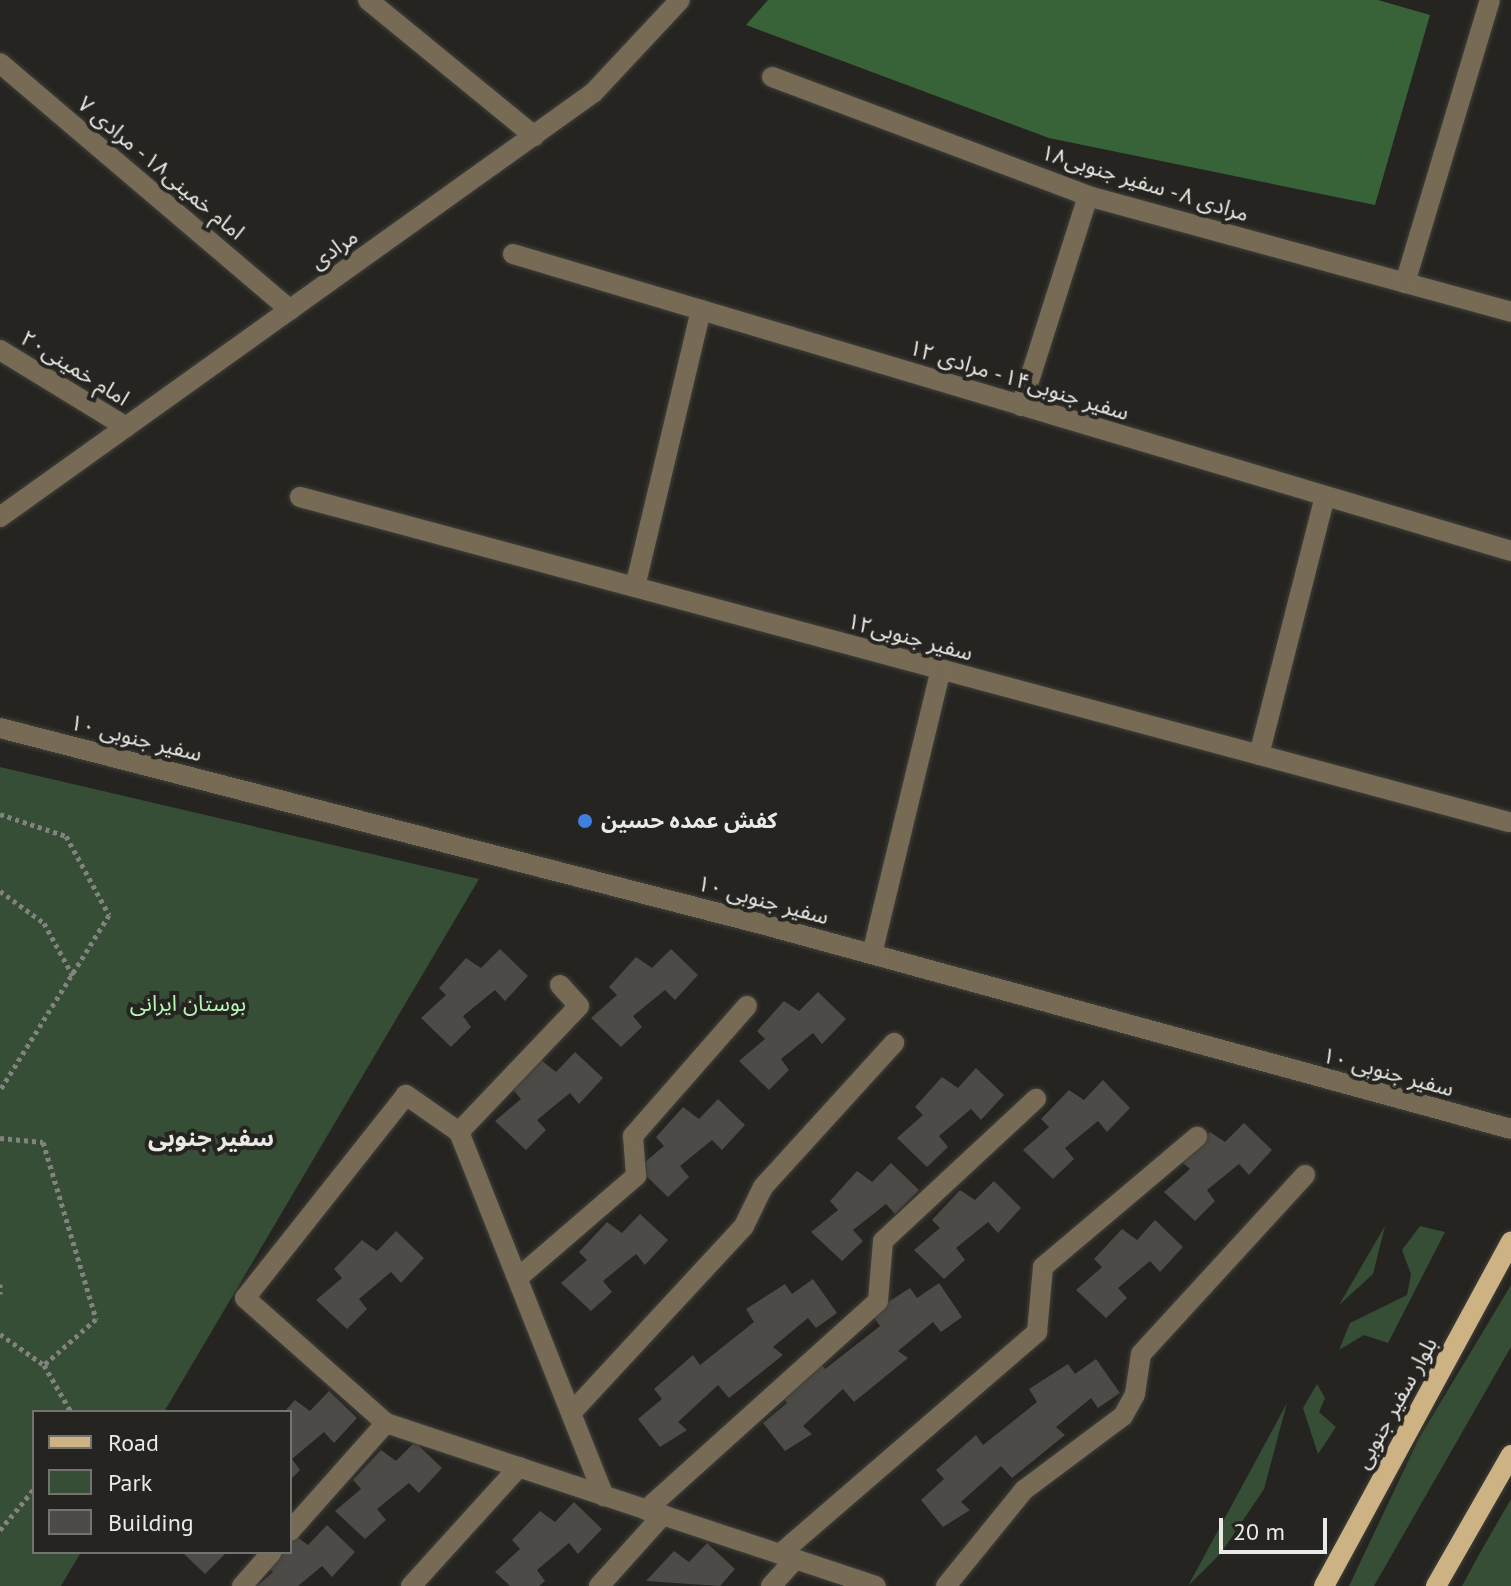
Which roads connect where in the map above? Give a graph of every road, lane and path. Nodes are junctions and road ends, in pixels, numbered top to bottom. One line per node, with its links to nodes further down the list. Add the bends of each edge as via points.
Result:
1 (368, 0): 6 (street)
2 (680, 0): 6 (street, مرادی, via 593,93)
3 (1490, 0): 9 (street)
4 (0, 63): 10 (street, امام خمینی۱۸ - مرادی ۷)
5 (772, 77): 7 (street, مرادی ۸ - سفیر جنوبی۱۸)
6 (534, 136): 10 (street, مرادی)
7 (1088, 196): 9 (street, مرادی ۸ - سفیر جنوبی۱۸); 14 (street)
8 (513, 254): 11 (street, سفیر جنوبی۱۴ - مرادی ۱۲)
9 (1405, 283): 12 (street, مرادی ۸ - سفیر جنوبی۱۸)
10 (290, 310): 15 (street, مرادی)
11 (701, 310): 14 (street, سفیر جنوبی۱۴ - مرادی ۱۲); 20 (street)
12 (1511, 312)
13 (0, 350): 15 (street, امام خمینی۲۰)
14 (1021, 406): 16 (street, سفیر جنوبی۱۴ - مرادی ۱۲)
15 (126, 427): 18 (street, مرادی)
16 (1325, 496): 19 (street, سفیر جنوبی۱۴ - مرادی ۱۲); 23 (street)
17 (300, 497): 20 (street, سفیر جنوبی۱۲)
18 (0, 517)
19 (1511, 551)
20 (635, 587): 21 (street, سفیر جنوبی۱۲)
21 (941, 669): 23 (street, سفیر جنوبی۱۲); 27 (street)
22 (0, 728): 27 (street, سفیر جنوبی ۱۰)
23 (1259, 755): 25 (street, سفیر جنوبی۱۲)
24 (0, 814): 28 (path, via 66,836 109,915)
25 (1509, 822)
26 (0, 891): 28 (path, via 44,923)
27 (872, 954): 34 (street, سفیر جنوبی ۱۰)
28 (73, 976): 32 (path)
29 (560, 985): 35 (street, via 579,1006)
30 (747, 1006): 40 (street, via 633,1136 636,1176)
31 (894, 1043): 46 (street, via 763,1187 744,1226)
32 (0, 1090)
33 (1036, 1099): 52 (street, via 883,1241 878,1301)
34 (1511, 1129)
35 (459, 1132): 40 (street); 47 (street, via 406,1095 245,1298)
36 (1197, 1137): 56 (street, via 1043,1267 1037,1332)
37 (0, 1138): 44 (path, via 43,1142 96,1319)
38 (1305, 1175): 62 (street, via 1141,1354 1135,1394 1123,1416 1024,1490)
39 (1511, 1242): 63 (main road, بلوار سفیر جنوبی)
40 (519, 1277): 46 (street)
41 (0, 1284): 42 (path)
42 (0, 1294)
43 (0, 1334): 44 (path)
44 (44, 1365): 45 (path)
45 (70, 1410)
46 (572, 1412): 51 (street)
47 (386, 1423): 49 (street); 53 (street)
48 (1511, 1455): 64 (main road)
49 (519, 1467): 51 (street); 58 (street)
50 (32, 1491): 54 (path)
51 (604, 1496): 52 (street)
52 (655, 1512): 56 (street); 59 (street)
53 (292, 1529)
54 (0, 1530)
55 (270, 1554): 57 (street)
56 (788, 1556): 60 (street); 61 (street)
57 (242, 1586)
58 (411, 1586)
59 (599, 1586)
60 (771, 1586)
61 (876, 1586)
62 (946, 1586)
63 (1324, 1586)
64 (1436, 1586)

